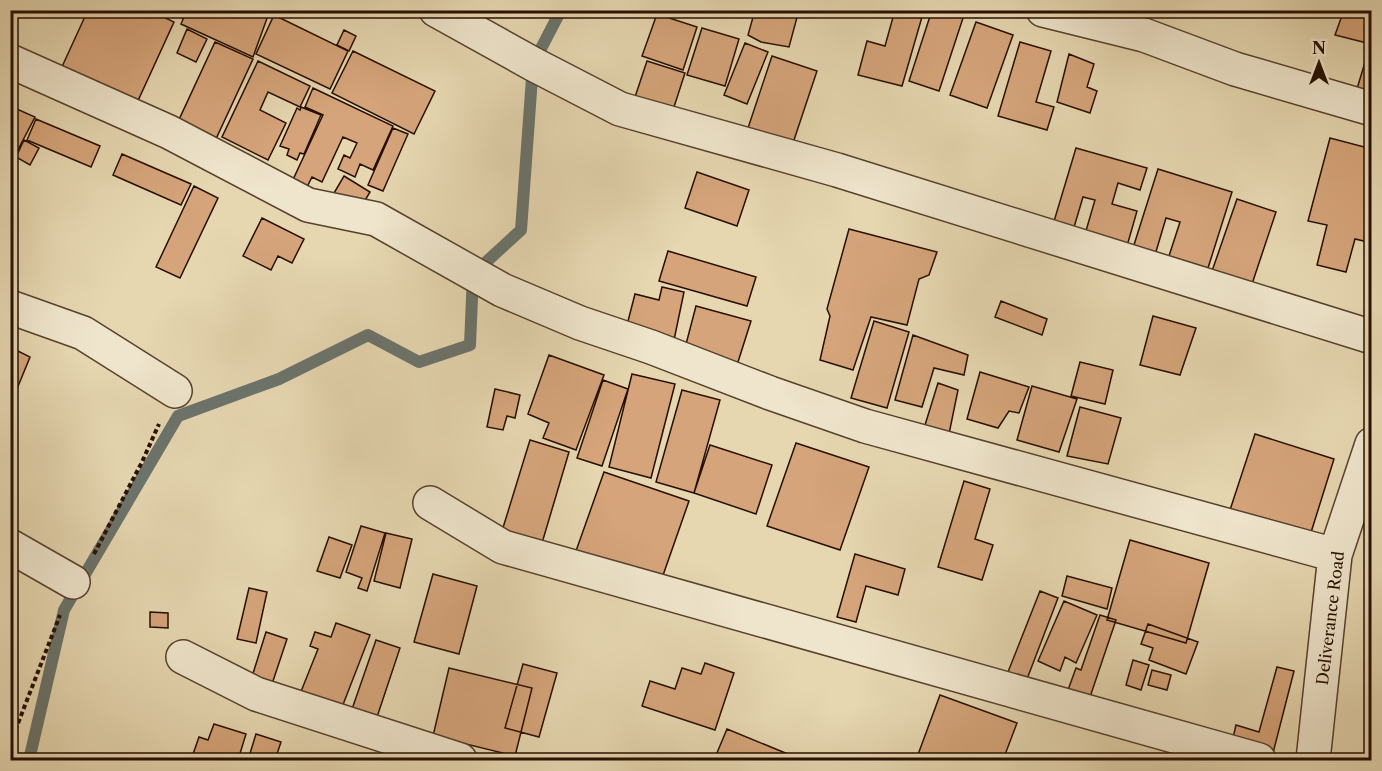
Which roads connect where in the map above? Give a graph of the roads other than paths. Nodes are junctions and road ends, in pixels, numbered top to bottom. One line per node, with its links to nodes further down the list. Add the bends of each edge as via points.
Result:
1 (436, 10): 6 (street, via 620,108 848,173)
2 (1043, 10): 4 (street, via 1143,36 1235,69)
3 (10, 62): 11 (street, via 169,132 308,205 376,219 502,290 770,393 865,426)
4 (1371, 109)
5 (10, 307): 7 (street, via 83,333)
6 (1371, 337)
7 (175, 391)
8 (1371, 444): 11 (street, Deliverance Road)
9 (430, 503): 15 (street, via 503,547)
10 (10, 546): 12 (street)
11 (1335, 555): 16 (street, Deliverance Road)
12 (73, 582)
13 (183, 657): 14 (street, via 256,694)
14 (460, 760)
15 (1259, 760)
16 (1313, 760)

